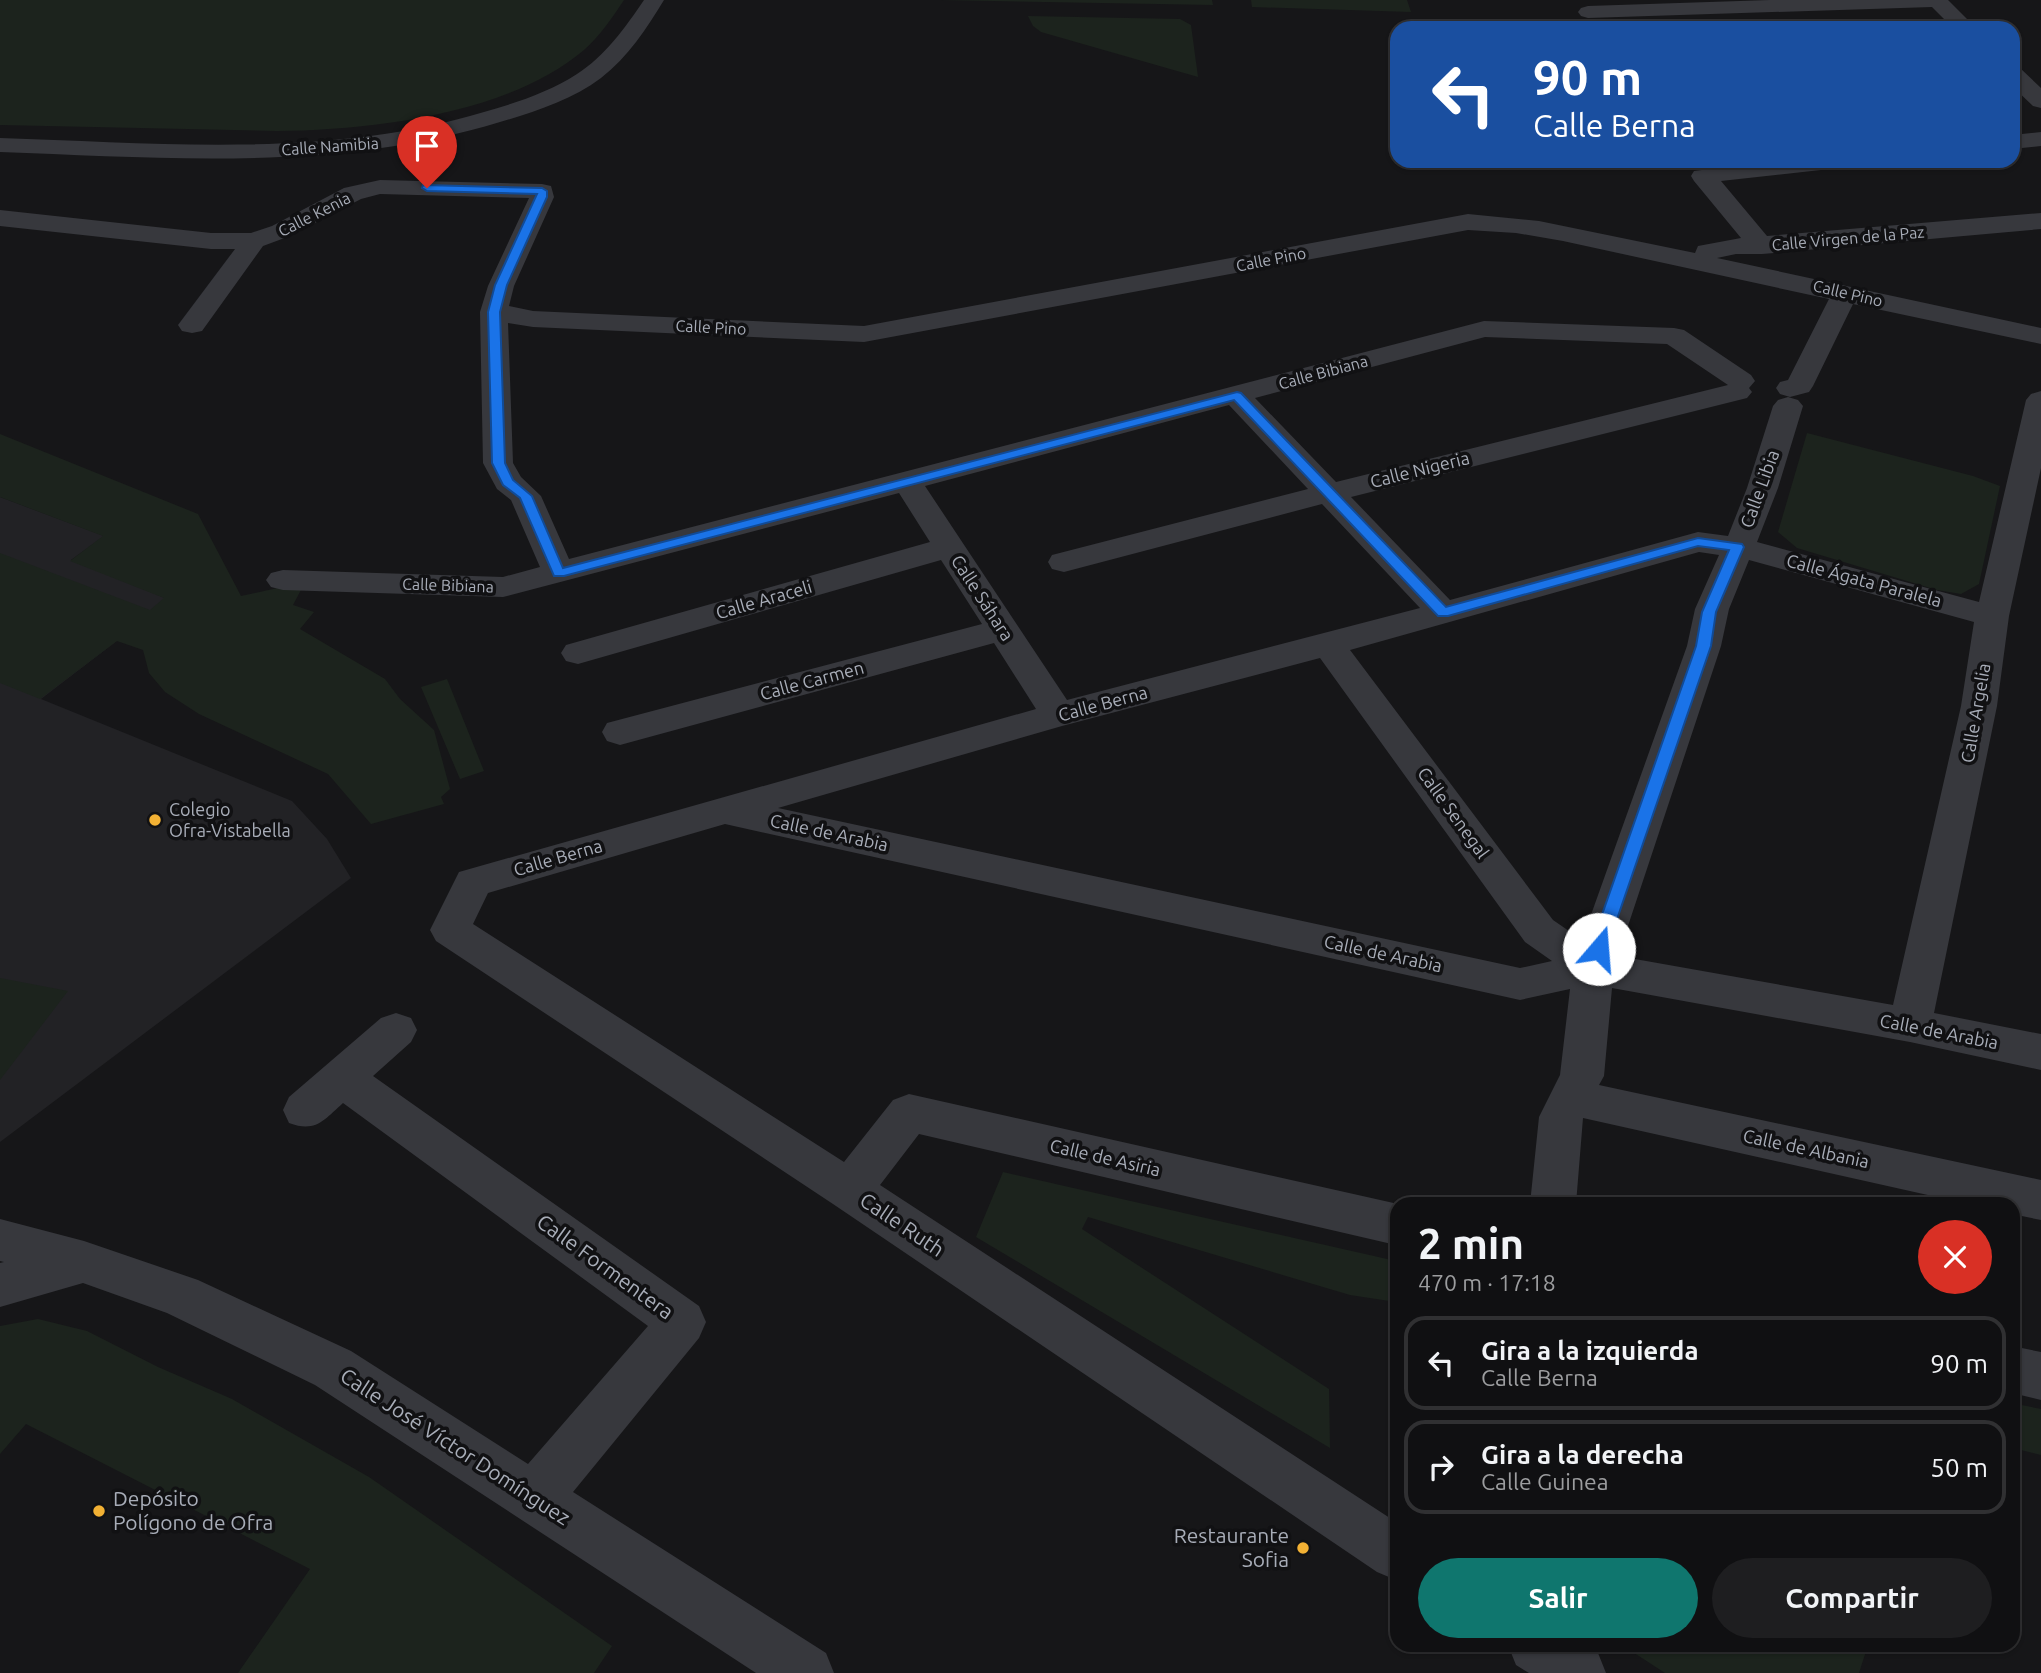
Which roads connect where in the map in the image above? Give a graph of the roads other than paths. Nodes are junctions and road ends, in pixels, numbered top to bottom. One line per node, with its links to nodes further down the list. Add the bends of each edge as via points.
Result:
1 (654, 0): 9 (street, Calle Namibia, via 633,33 593,74 529,106 442,132 357,146 282,151)
2 (1936, 1): 3 (street); 4 (street)
3 (1588, 13)
4 (1957, 21)
5 (2020, 81): 6 (street)
6 (2041, 102)
7 (2041, 139): 8 (street)
8 (2020, 141)
9 (0, 145)
10 (1776, 168): 14 (street, via 1703,176)
11 (0, 218): 13 (street, Calle Kenia, via 211,241)
12 (2041, 221): 14 (street, Calle Virgen de la Paz)
13 (254, 241): 17 (street, Calle Kenia, via 364,189 542,191); 18 (street)
14 (1762, 246): 15 (street, Calle Virgen de la Paz, via 1697,254)
15 (1656, 253): 16 (street, Calle Pino); 17 (street, Calle Pino, via 1538,226 1468,222 864,334 533,319)
16 (1845, 293): 19 (street, Calle Pino); 22 (street, Calle Libia, via 1799,386)
17 (494, 312): 29 (street, via 498,463 508,482 525,496)
18 (191, 325)
19 (2041, 336)
20 (1739, 387): 21 (street, Calle Bibiana, via 1674,336 1484,329); 22 (street, Calle Bibiana, via 1755,405 1773,409); 25 (street, Calle Nigeria)
21 (1237, 396): 24 (street, Calle Bibiana); 25 (street)
22 (1789, 397): 27 (street, Calle Libia, via 1753,515)
23 (2041, 400): 32 (street, Calle Argelia)
24 (906, 481): 26 (street, Calle Sáhara); 29 (street, Calle Bibiana)
25 (1329, 493): 28 (street, Calle Nigeria); 31 (street)
26 (950, 547): 33 (street, Calle Sáhara); 35 (street, Calle Araceli)
27 (1737, 547): 31 (street, Calle Berna, via 1698,542); 32 (street, Calle Ágata Paralela); 40 (street, Calle Libia, via 1709,612 1704,646)
28 (1064, 562)
29 (559, 573): 30 (street, Calle Bibiana, via 503,587)
30 (283, 580)
31 (1443, 613): 34 (street, Calle Berna)
32 (1992, 615): 41 (street, Calle Argelia, via 1979,706)
33 (1003, 630): 36 (street, Calle Sáhara); 37 (street, Calle Carmen)
34 (1328, 644): 36 (street, Calle Berna); 40 (street, Calle Senegal, via 1539,931)
35 (578, 653)
36 (1058, 715): 38 (street, Calle Berna)
37 (620, 732)
38 (728, 811): 39 (street, Calle Berna); 40 (street, Calle de Arabia, via 1520,984)
39 (473, 882): 47 (street, Calle Ruth, via 450,930)
40 (1593, 968): 41 (street, Calle de Arabia); 45 (street, Calle Libia, via 1582,1076)
41 (1910, 1026): 43 (street, Calle de Arabia)
42 (396, 1030): 44 (street)
43 (2041, 1052)
44 (342, 1078): 46 (street); 56 (street, Calle Formentera, via 682,1322)
45 (1571, 1097): 48 (street, Calle Libia, via 1561,1117); 49 (street, Calle de Albania)
46 (305, 1110)
47 (849, 1190): 50 (street, Calle de Asiria, via 909,1113); 57 (street, Calle Ruth)
48 (1554, 1197)
49 (2041, 1200)
50 (1390, 1223)
51 (0, 1240): 52 (street, Calle José Víctor Domínguez)
52 (84, 1262): 53 (street); 56 (street, Calle José Víctor Domínguez, via 181,1296 332,1368)
53 (0, 1284)
54 (2020, 1371): 55 (street)
55 (2041, 1376)
56 (534, 1498): 59 (street, Calle José Víctor Domínguez)
57 (1390, 1549)
58 (1546, 1652): 60 (street)
59 (806, 1673)
60 (1578, 1673)

